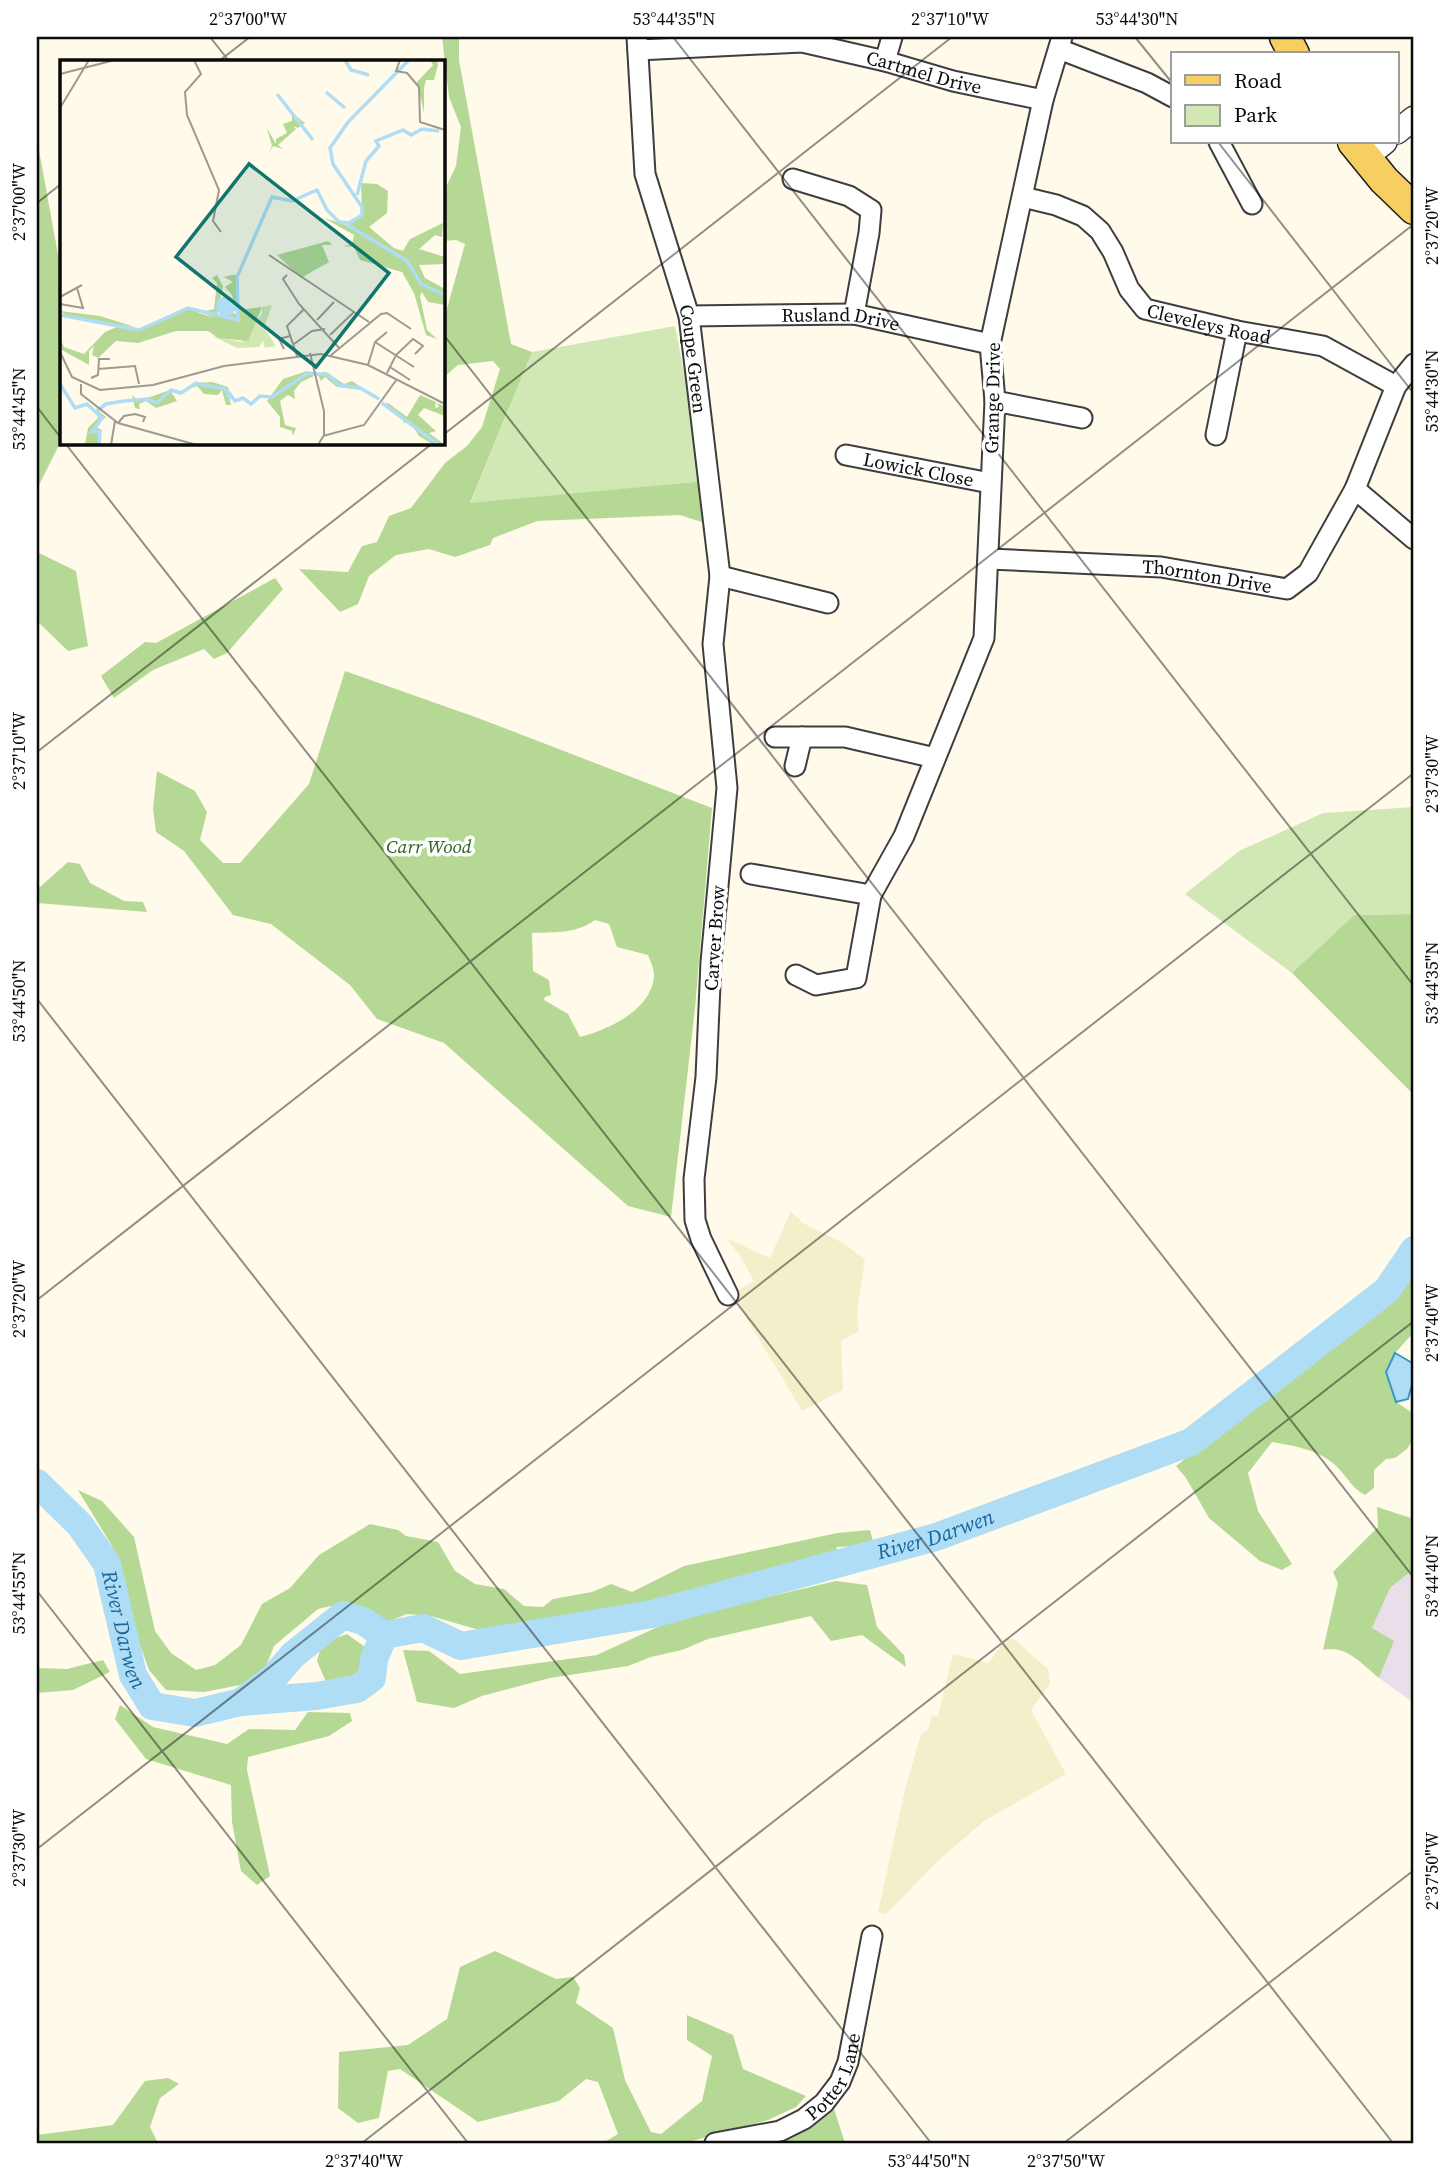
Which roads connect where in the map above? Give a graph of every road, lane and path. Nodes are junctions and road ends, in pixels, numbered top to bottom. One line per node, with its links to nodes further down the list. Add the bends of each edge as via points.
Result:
1 (891, 37): 5 (street)
2 (777, 39): 3 (street, Cartmel Drive); 5 (street, Cartmel Drive)
3 (638, 43): 17 (street, Coupe Green, via 646,174)
4 (1060, 43): 6 (street); 7 (street, Grange Drive)
5 (885, 61): 7 (street, Cartmel Drive)
6 (1171, 96)
7 (1043, 100): 13 (street, Grange Drive)
8 (1414, 118): 9 (street)
9 (1398, 131)
10 (1220, 144): 14 (street)
11 (1368, 147): 15 (main road)
12 (793, 179): 16 (street, via 849,196 871,210)
13 (1023, 197): 18 (street, Cleveleys Road, via 1083,216 1100,231 1129,289 1145,309); 19 (street, Grange Drive)
14 (1252, 204)
15 (1414, 209)
16 (854, 314): 17 (street, Rusland Drive); 19 (street, Rusland Drive)
17 (689, 316): 30 (street, Coupe Green)
18 (1237, 331): 21 (street, Cleveleys Road, via 1323,346); 24 (street)
19 (990, 344): 22 (street, Grange Drive)
20 (1414, 364): 21 (street, Thornton Drive)
21 (1396, 386): 27 (street, Thornton Drive)
22 (995, 401): 23 (street); 26 (street, Grange Drive)
23 (1082, 418)
24 (1216, 435)
25 (846, 455): 26 (street, Lowick Close)
26 (990, 483): 29 (street, Grange Drive)
27 (1355, 489): 28 (street); 29 (street, Thornton Drive, via 1308,573 1287,589 1161,566)
28 (1414, 539)
29 (989, 559): 34 (street, Grange Drive, via 984,638)
30 (720, 576): 31 (street); 39 (street, Carver Brow, via 713,644 727,788 694,1179 695,1220)
31 (828, 603)
32 (775, 737): 33 (street)
33 (802, 737): 34 (street, via 845,737); 35 (street)
34 (935, 758): 37 (street, Grange Drive, via 904,836)
35 (795, 766)
36 (751, 874): 37 (street)
37 (872, 895): 38 (street, Grange Drive, via 856,978 816,985)
38 (796, 975)
39 (728, 1295)
40 (872, 1936): 41 (street, Potter Lane, via 848,2062 840,2082 824,2103 780,2131)
41 (715, 2143)

